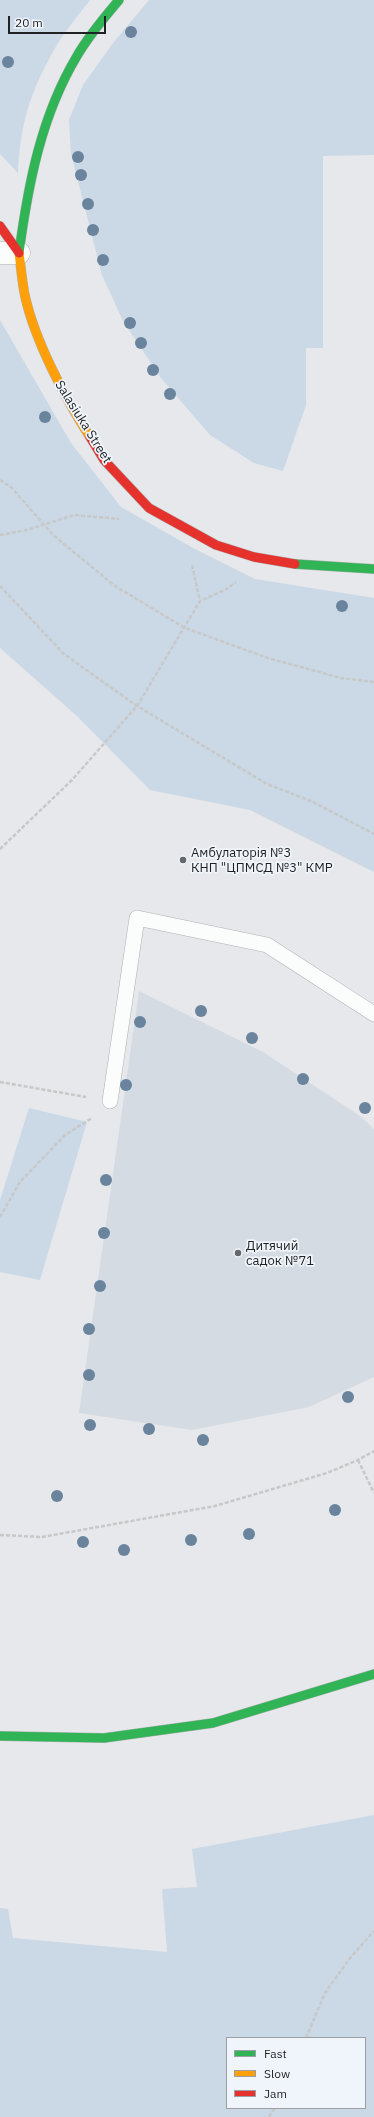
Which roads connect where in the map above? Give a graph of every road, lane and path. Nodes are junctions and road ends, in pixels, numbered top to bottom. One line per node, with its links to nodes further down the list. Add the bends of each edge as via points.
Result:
1 (119, 0): 3 (main road, via 91,35 57,93 35,156 25,206)
2 (0, 226): 3 (main road)
3 (10, 253): 5 (main road, Salasiuka Street, via 36,330 68,402 104,460)
4 (0, 480): 6 (path, via 11,488)
5 (149, 508): 6 (path, via 126,520 74,515); 8 (main road, Salasiuka Street, via 216,545)
6 (44, 524): 7 (path); 11 (path, via 53,535 115,586)
7 (0, 535)
8 (254, 557): 9 (main road, Salasiuka Street, via 292,564); 11 (path, via 240,579 225,590 200,601)
9 (374, 569)
10 (0, 586): 13 (path, via 64,654)
11 (185, 628): 12 (path, via 268,658 341,678); 13 (path)
12 (374, 682)
13 (137, 706): 14 (path, via 267,784 313,802); 15 (path, via 72,780)
14 (374, 834)
15 (0, 849)
16 (374, 1014): 18 (lane, via 267,945 137,918)
17 (0, 1082): 18 (path)
18 (110, 1101): 19 (path, via 88,1122 65,1136 20,1182)
19 (0, 1217)
20 (374, 1451): 21 (path)
21 (358, 1460): 22 (path); 23 (path, via 327,1473 215,1506 42,1537)
22 (374, 1493)
23 (0, 1535)
24 (374, 1674): 25 (main road, via 213,1723 104,1738)
25 (0, 1736)
26 (374, 1931): 27 (path, via 350,1958 325,1993)
27 (306, 2037)

